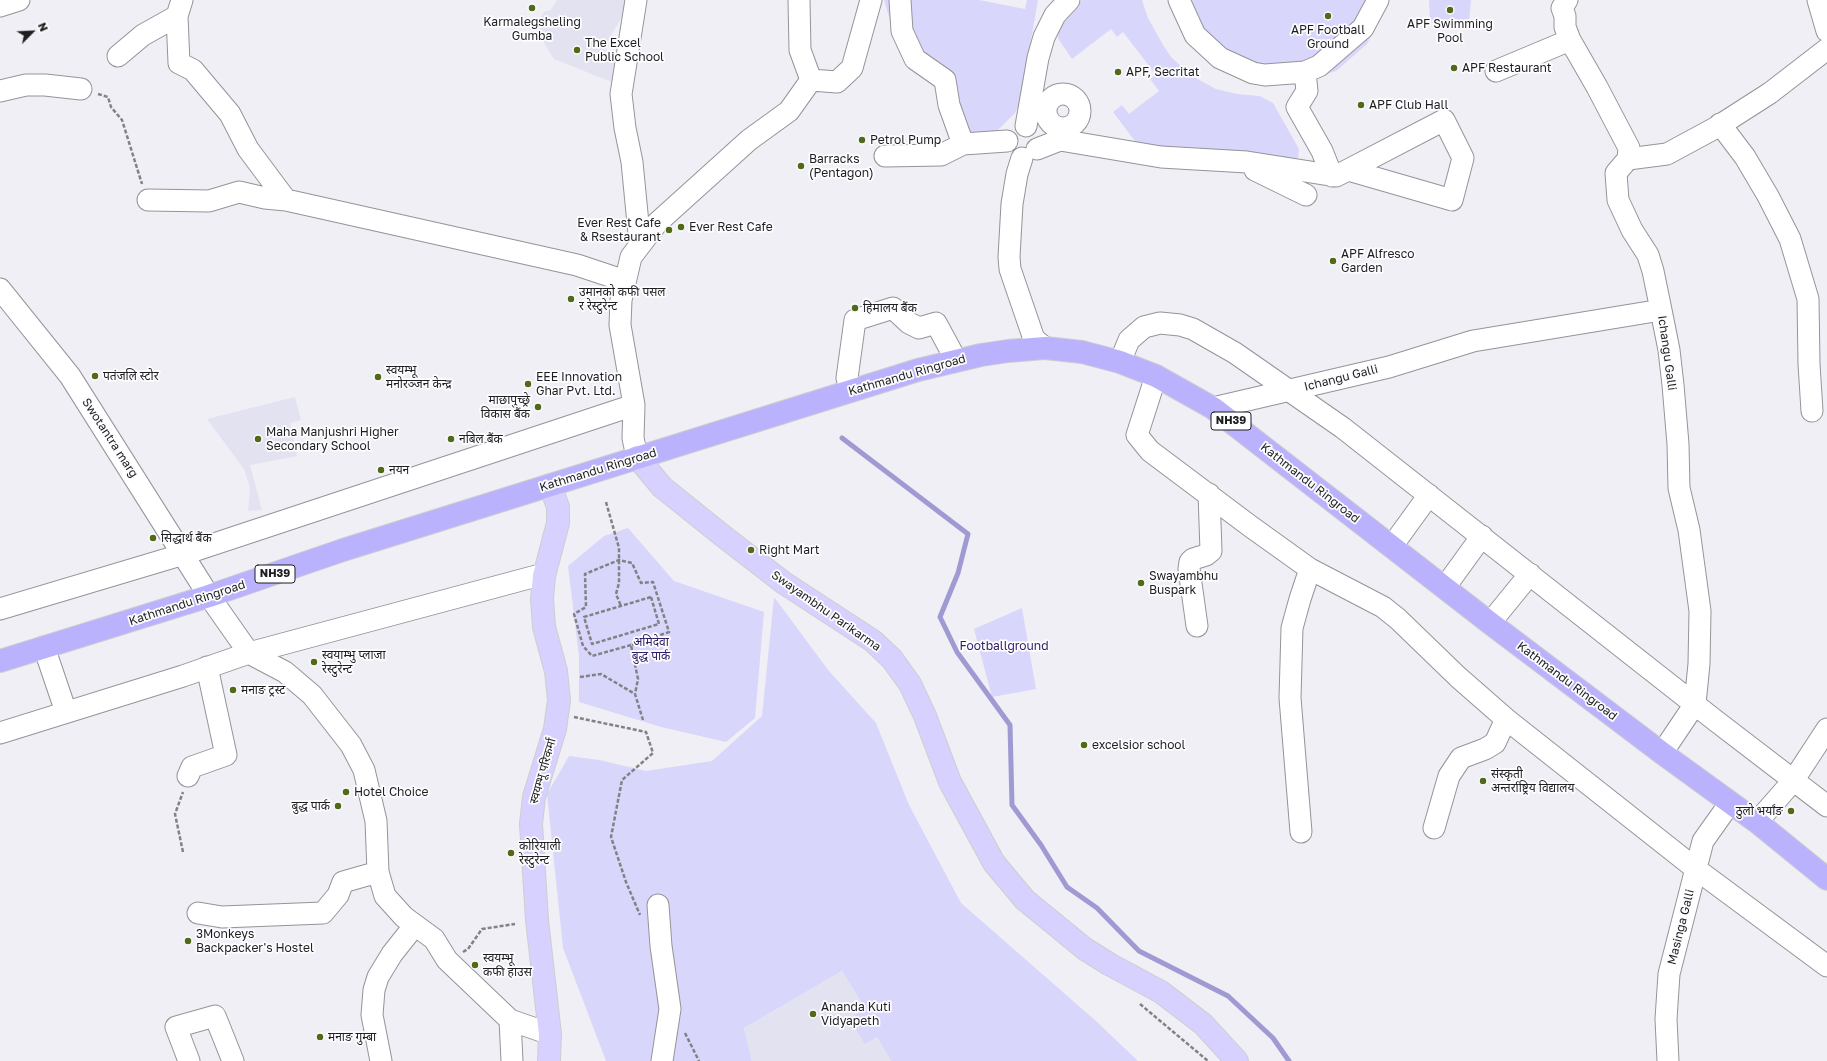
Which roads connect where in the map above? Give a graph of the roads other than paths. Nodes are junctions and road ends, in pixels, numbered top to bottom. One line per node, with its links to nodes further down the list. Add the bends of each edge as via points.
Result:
1 (19, 0): 11 (street)
2 (636, 0): 34 (street, via 621,94 632,162)
3 (799, 0): 19 (street, via 800,50)
4 (871, 0): 19 (street, via 852,68 837,82)
5 (900, 0): 25 (street, via 902,31 915,59 945,80 949,105)
6 (1069, 0): 23 (street, via 1055,15 1044,37)
7 (1179, 0): 18 (street, via 1195,35 1220,58 1265,76)
8 (1378, 0): 18 (street, via 1364,28 1319,66)
9 (1567, 0): 14 (street, via 1562,8)
10 (1818, 0): 13 (street)
11 (0, 6)
12 (180, 8): 16 (street); 33 (street, via 179,63 193,70 230,114 248,149)
13 (1827, 31)
14 (1570, 40): 17 (street); 28 (street, via 1629,148)
15 (1827, 49): 22 (street, via 1770,93)
16 (118, 56)
17 (1496, 71)
18 (1305, 72): 30 (street, via 1307,91 1297,107 1322,151)
19 (811, 80): 34 (street, via 789,111 749,140 657,222)
20 (81, 89): 21 (street, via 26,85)
21 (0, 91)
22 (1720, 124): 28 (street, via 1667,154); 46 (street, via 1745,157 1790,239 1808,299)
23 (1026, 126): 24 (street, via 1012,130); 26 (street, via 1034,130 1039,142)
24 (1007, 141): 25 (street); 26 (street, via 1011,153)
25 (963, 144): 27 (street, via 941,155)
26 (1030, 154): 29 (street, via 1061,134 1161,157); 38 (street, via 1017,174 1012,204 1009,257 1010,269 1034,339)
27 (886, 156)
28 (1628, 159): 37 (street, via 1616,173 1618,200 1632,230 1648,255)
29 (1237, 161): 30 (street); 31 (street)
30 (1340, 173): 30 (street, via 1444,120 1463,158 1452,200)
31 (1306, 195)
32 (148, 200): 33 (street, via 209,200 239,192)
33 (286, 200): 35 (street, via 577,265)
34 (640, 244): 35 (street, via 631,257)
35 (624, 281): 44 (street, via 620,325)
36 (0, 288): 53 (street, Swotantra marg, via 70,376)
37 (1661, 310): 43 (street, Ichangu Galli, via 1473,341 1388,367); 66 (street, Ichangu Galli, via 1673,385 1678,444 1678,488 1689,530 1700,611)
38 (1045, 348): 39 (highway, Kathmandu Ringroad / NH39); 40 (highway, Kathmandu Ringroad / NH39, via 1082,352)
39 (956, 360): 42 (highway, Kathmandu Ringroad / NH39); 42 (street, via 936,323 919,328 909,323 893,308 855,320 847,378)
40 (1120, 362): 41 (highway, Kathmandu Ringroad / NH39); 43 (street, via 1129,340 1144,327 1160,323 1180,325 1193,329 1235,352)
41 (1156, 376): 45 (highway, Kathmandu Ringroad / NH39); 49 (street, via 1137,435 1150,451)
42 (851, 391): 47 (highway, Kathmandu Ringroad / NH39)
43 (1289, 391): 45 (street, Ichangu Galli); 50 (street, via 1344,428)
44 (634, 405): 47 (street, via 633,438); 53 (street)
45 (1213, 408): 52 (highway, Kathmandu Ringroad / NH39)
46 (1812, 411)
47 (638, 458): 48 (highway, Kathmandu Ringroad / NH39); 94 (main road, Swayambhu Parikarma, via 662,487 717,532 784,583 873,641 892,659 910,684 950,782 994,863 1025,900 1085,949 1161,992 1203,1024)
48 (550, 485): 56 (main road, स्वयम्भू परिकर्मा, via 558,507 558,523); 58 (highway, Kathmandu Ringroad / NH39)
49 (1209, 494): 54 (street); 61 (street, via 1211,551 1193,559 1189,569)
50 (1429, 495): 51 (street); 52 (street)
51 (1482, 536): 55 (street); 57 (street)
52 (1392, 546): 57 (highway, Kathmandu Ringroad / NH39)
53 (184, 554): 58 (street, Swotantra marg); 59 (street)
54 (1310, 569): 68 (street, via 1383,607); 78 (street, via 1292,628 1290,698)
55 (1530, 574): 60 (street); 66 (street)
56 (544, 576): 63 (street); 87 (main road, स्वयम्भू परिकर्मा, via 544,628 556,671 559,700 555,729 534,797 531,824 537,920)
57 (1444, 588): 60 (highway, Kathmandu Ringroad / NH39)
58 (209, 596): 62 (highway, Kathmandu Ringroad / NH39); 63 (street, Swotantra marg)
59 (0, 609)
60 (1490, 623): 71 (highway, Kathmandu Ringroad / NH39)
61 (1197, 626)
62 (44, 647): 64 (highway, Kathmandu Ringroad / NH39); 67 (street)
63 (248, 653): 65 (street); 80 (street, via 284,672 312,695 351,745 364,770 376,821)
64 (0, 661)
65 (207, 667): 67 (street); 72 (street, via 226,755 192,767)
66 (1695, 704): 71 (street); 73 (street)
67 (66, 712): 70 (street)
68 (1506, 719): 77 (street, via 1495,743 1461,758 1449,776); 79 (street)
69 (1827, 729): 73 (street)
70 (0, 733)
71 (1662, 753): 74 (highway, Kathmandu Ringroad / NH39)
72 (188, 776)
73 (1793, 781): 75 (street); 76 (street)
74 (1730, 803): 76 (highway, Kathmandu Ringroad / NH39); 79 (street, Masinga Galli, via 1703,841)
75 (1827, 806)
76 (1757, 822): 81 (highway, Kathmandu Ringroad / NH39)
77 (1434, 828)
78 (1301, 832)
79 (1696, 869): 85 (street); 95 (street, Masinga Galli, via 1669,974 1666,1019)
80 (378, 872): 83 (street, via 343,882 338,895 323,913 222,917); 84 (street, via 384,896)
81 (1827, 879)
82 (658, 905): 93 (street, via 670,1009)
83 (198, 913)
84 (415, 925): 86 (street, via 434,939 447,960); 90 (street, via 378,977 374,990 372,1015)
85 (1827, 966)
86 (510, 1020): 87 (street); 91 (street)
87 (550, 1034): 92 (main road, स्वयम्भू परिकर्मा)
88 (189, 1061): 89 (street, via 176,1027 215,1016)
89 (233, 1061)
90 (381, 1061)
91 (512, 1061)
92 (549, 1061)
93 (662, 1061)
94 (1237, 1061)
95 (1668, 1061)

